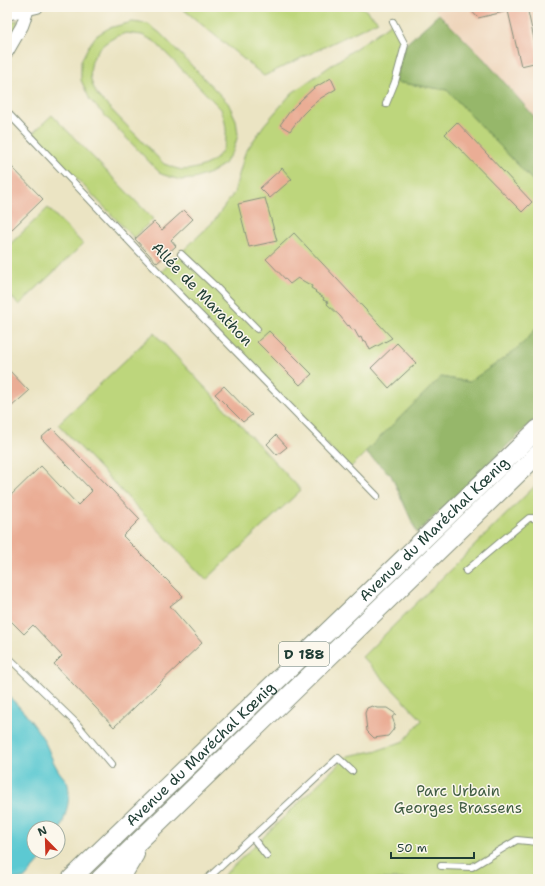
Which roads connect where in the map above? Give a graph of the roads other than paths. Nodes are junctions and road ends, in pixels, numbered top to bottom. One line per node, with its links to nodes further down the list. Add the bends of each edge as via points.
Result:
1 (33, 8): 2 (street); 4 (street)
2 (7, 14)
3 (393, 22): 5 (lane, via 405,45)
4 (7, 52)
5 (386, 104)
6 (7, 112): 11 (lane, Allée de Marathon)
7 (181, 254): 8 (lane)
8 (257, 330)
9 (538, 429): 22 (main road, Avenue du Maréchal Kœnig / D 188)
10 (538, 454): 17 (main road, Avenue du Maréchal Kœnig / D 188)
11 (376, 496)
12 (538, 520): 13 (lane, via 529,518)
13 (466, 571)
14 (7, 656): 15 (lane, via 76,723)
15 (111, 765)
16 (352, 771): 18 (lane, via 338,758)
17 (147, 834): 23 (main road, Avenue du Maréchal Kœnig / D 188); 24 (main road)
18 (252, 837): 20 (lane); 25 (lane)
19 (538, 842): 21 (lane, via 517,840 472,868)
20 (267, 856)
21 (441, 866)
22 (71, 879)
23 (100, 879)
24 (120, 879)
25 (207, 879)

